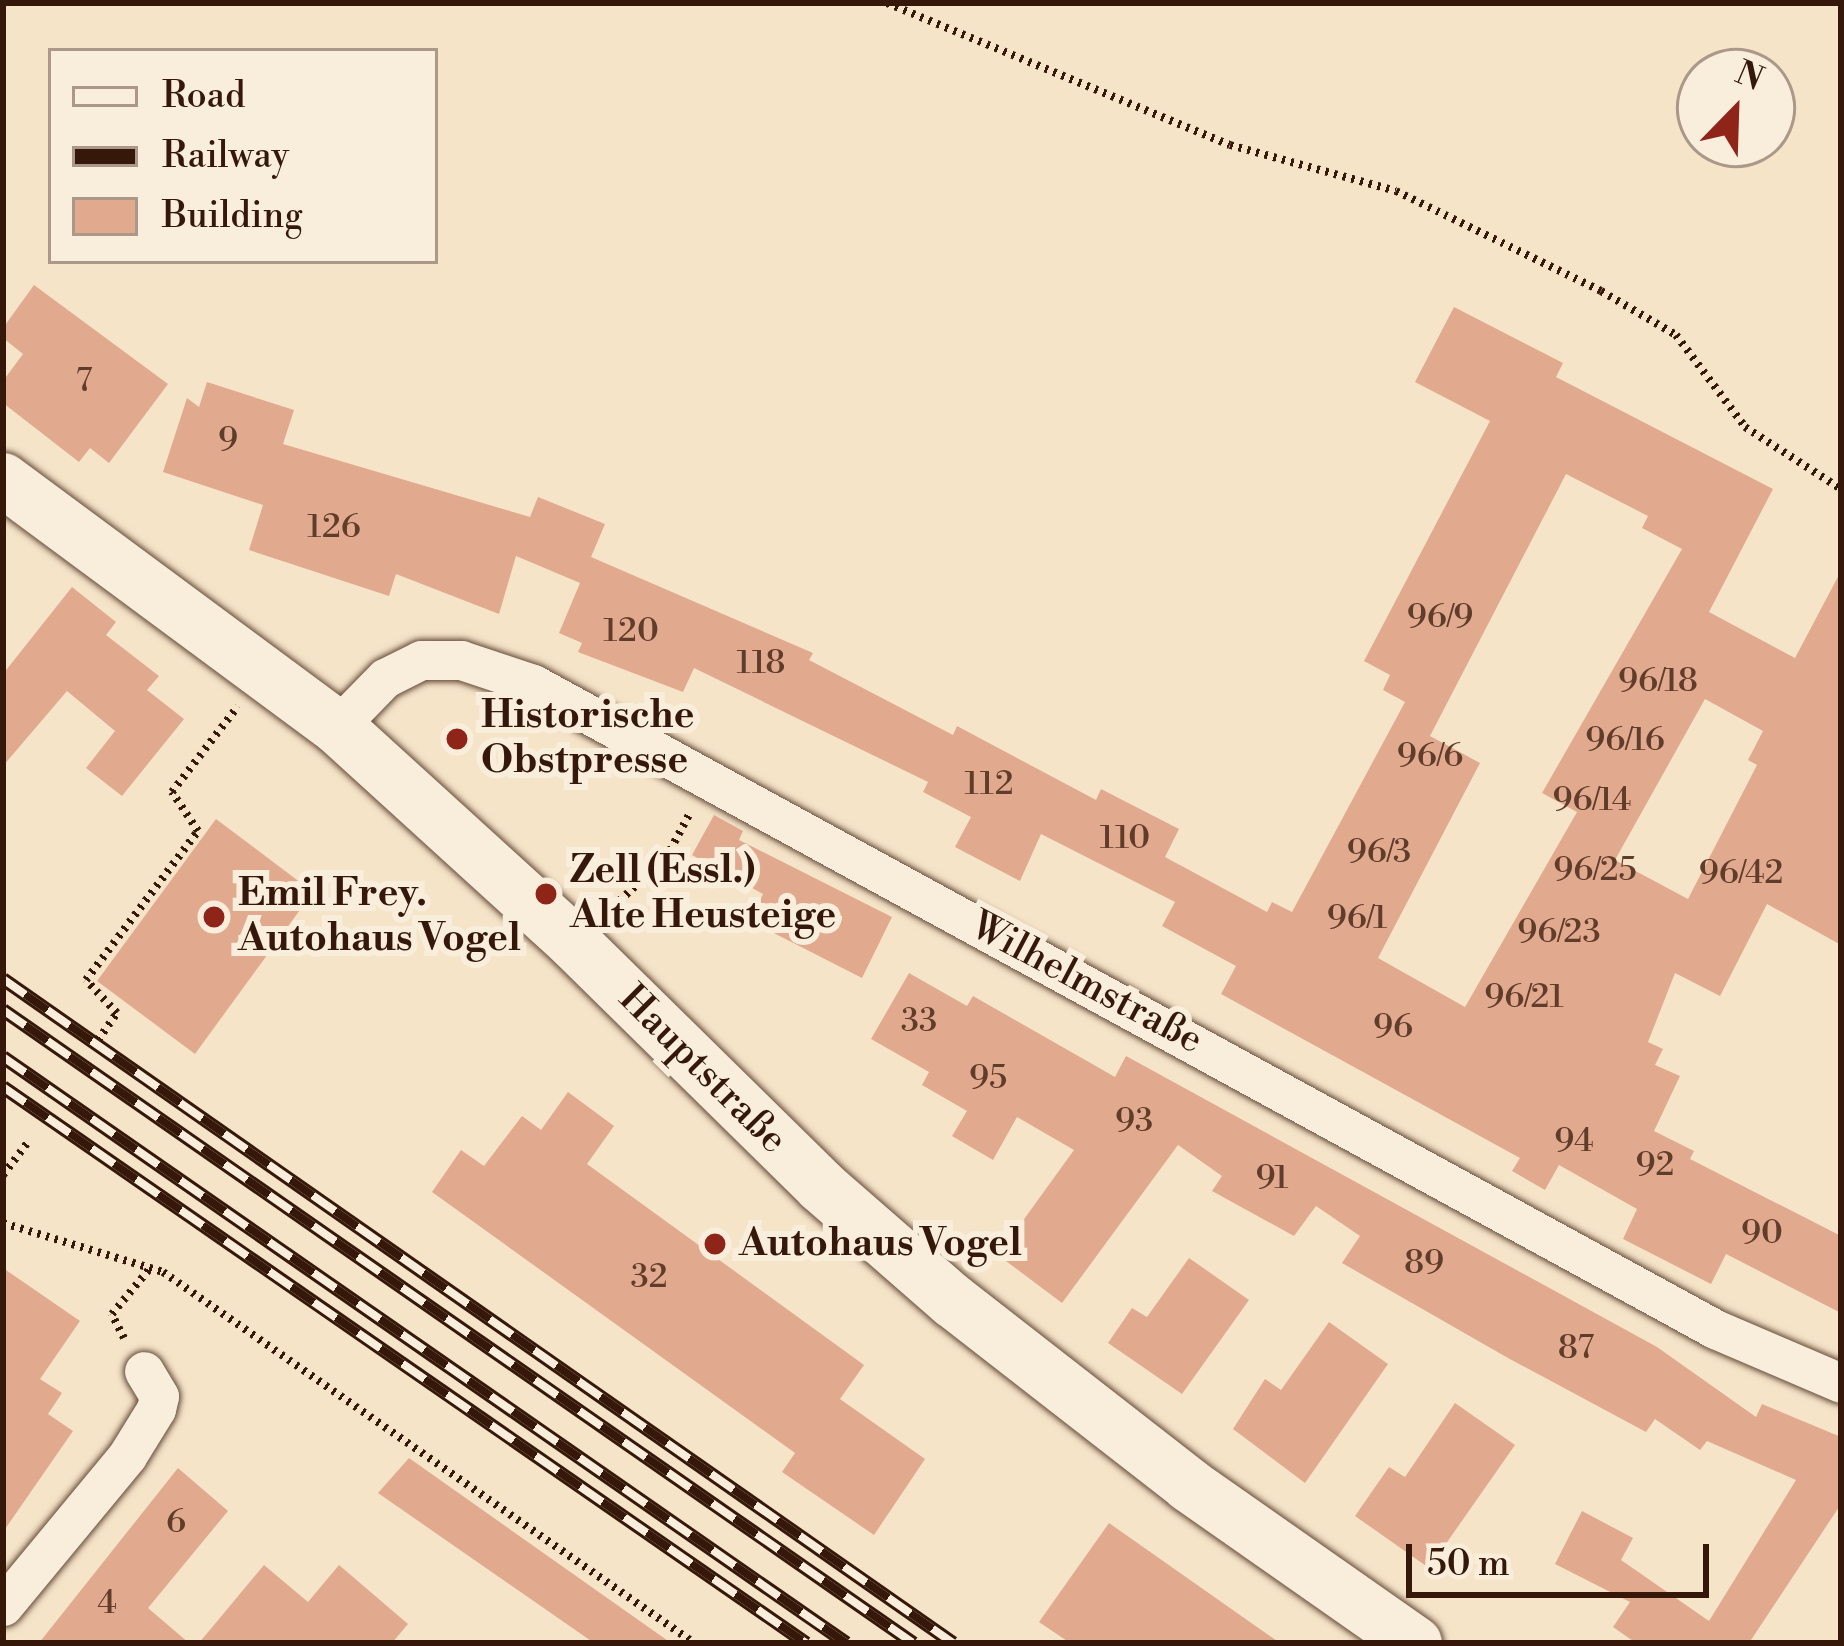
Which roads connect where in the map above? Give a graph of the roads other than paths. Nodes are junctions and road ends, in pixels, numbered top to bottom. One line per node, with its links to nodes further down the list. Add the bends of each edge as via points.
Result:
1 (3, 480): 2 (main road, Hauptstraße)
2 (338, 728): 4 (street, Wilhelmstraße, via 408,664 461,660 573,703 1715,1329); 6 (main road, Hauptstraße, via 953,1301 1208,1499)
3 (145, 1371): 5 (street, via 159,1396 156,1409)
4 (1841, 1383)
5 (3, 1606)
6 (1415, 1643)

